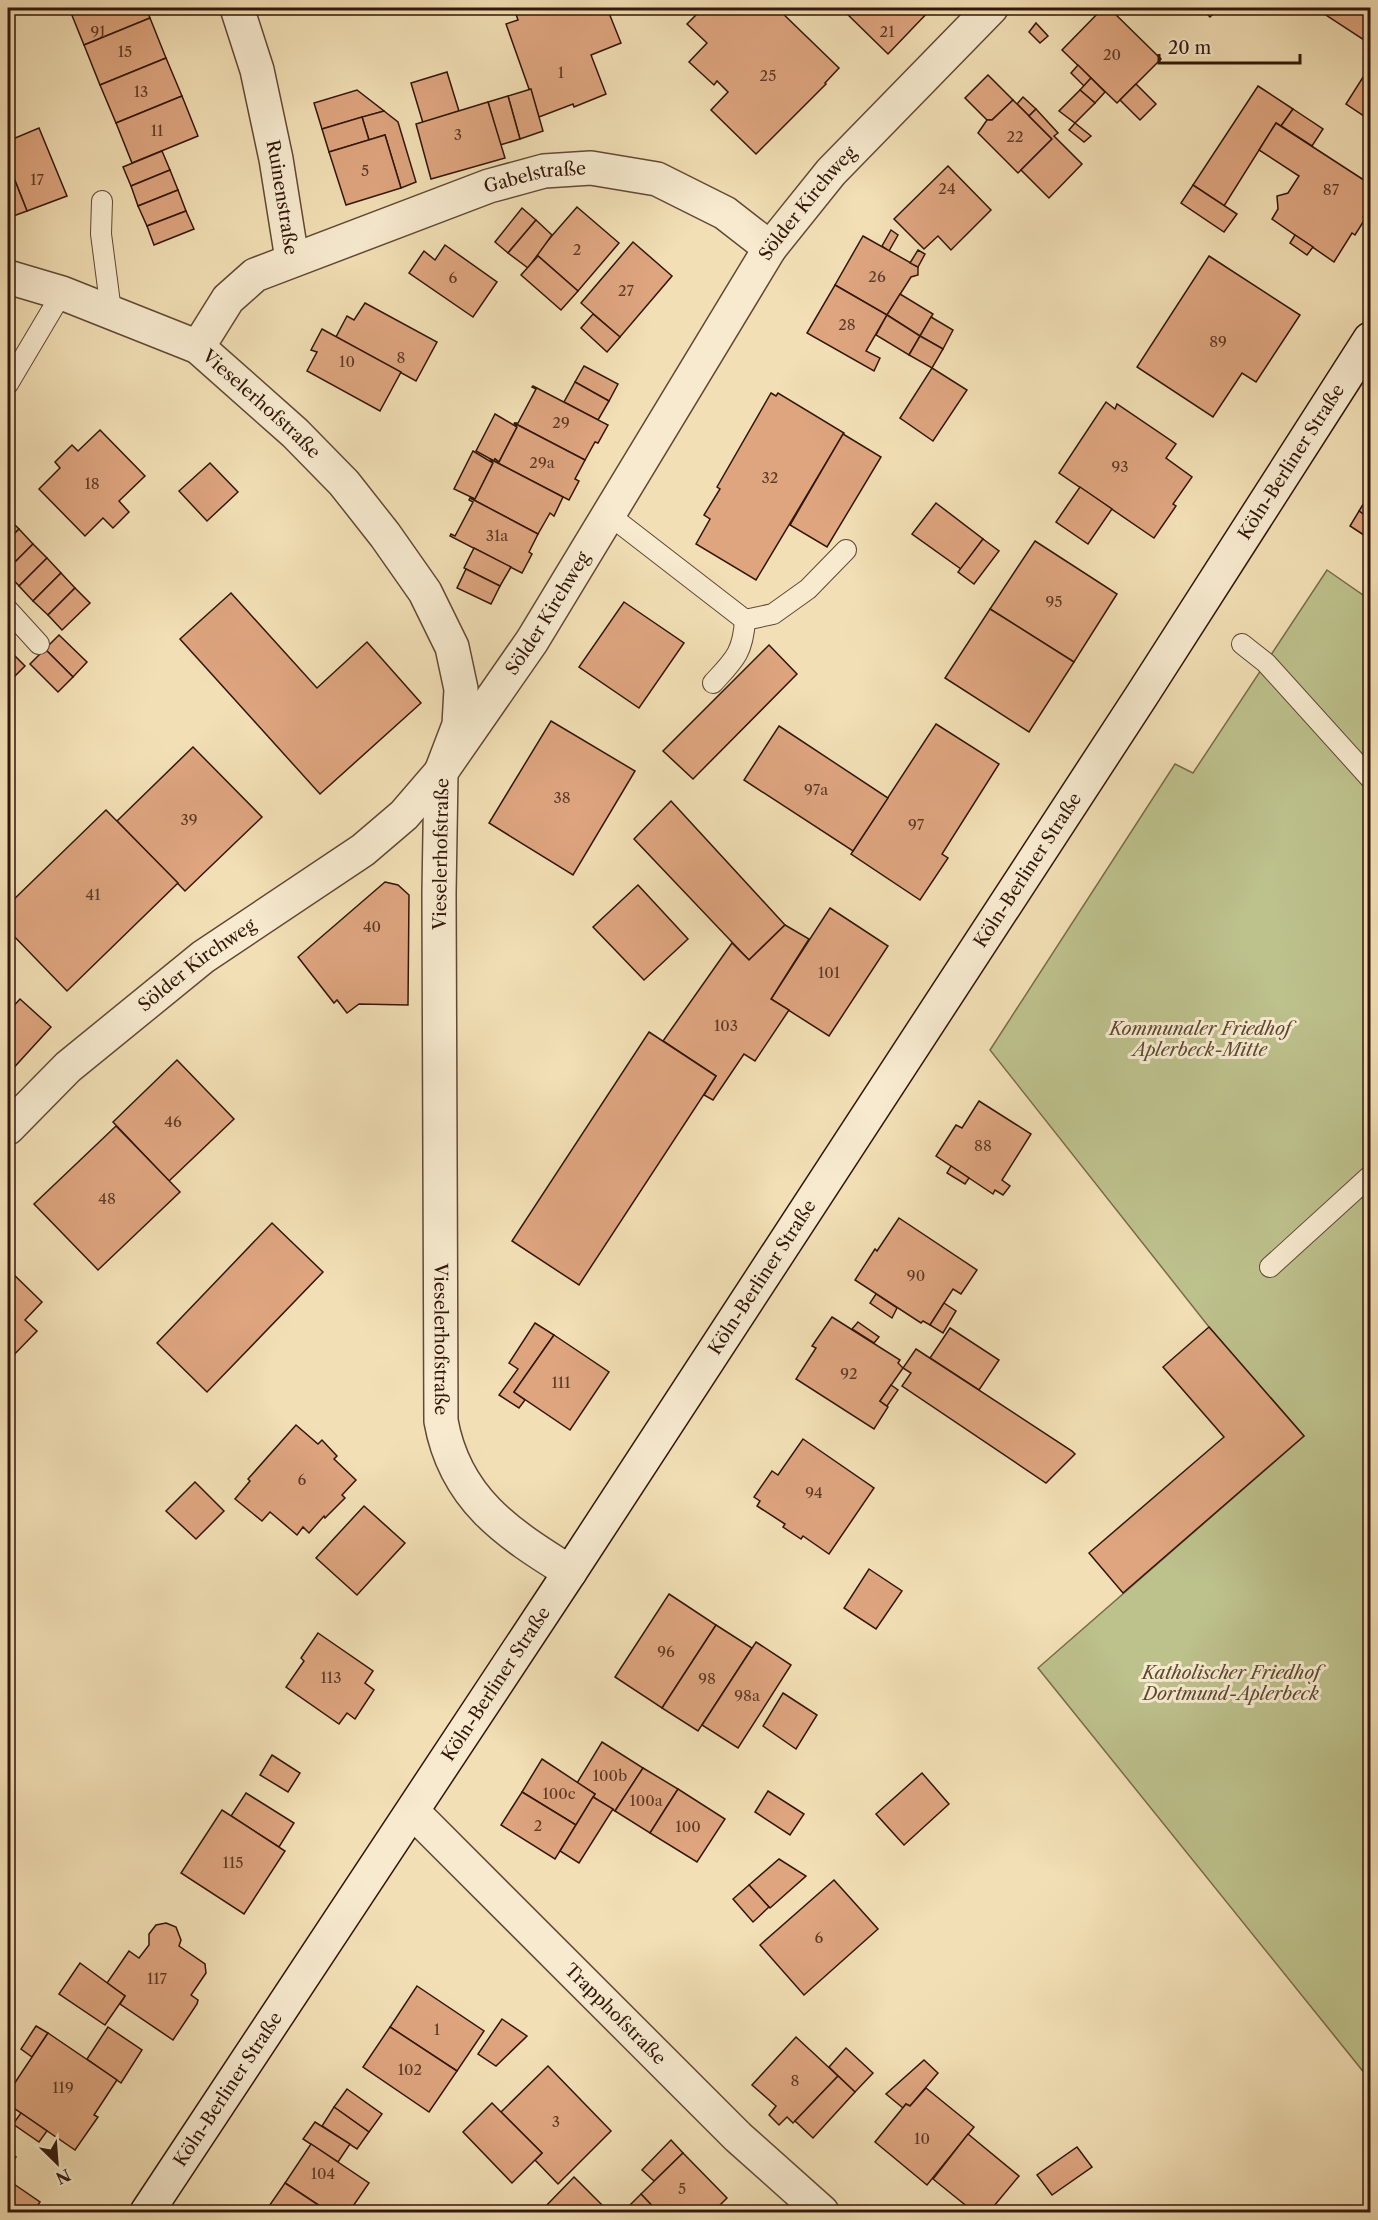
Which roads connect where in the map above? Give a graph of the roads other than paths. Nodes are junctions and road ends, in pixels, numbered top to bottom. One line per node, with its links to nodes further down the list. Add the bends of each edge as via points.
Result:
1 (237, 8): 5 (street, Ruinenstraße, via 257,70)
2 (991, 8): 4 (street, Sölder Kirchweg, via 831,172)
3 (102, 201): 8 (lane, via 101,234)
4 (770, 248): 5 (street, Gabelstraße, via 725,213 657,179 591,168 544,171 489,186); 12 (street, Sölder Kirchweg)
5 (292, 259): 10 (street, Ruinenstraße, via 255,275 228,299)
6 (8, 277): 7 (street, Vieselerhofstraße)
7 (62, 293): 8 (street, Vieselerhofstraße); 11 (lane)
8 (111, 311): 10 (street, Vieselerhofstraße)
9 (1371, 339): 24 (street, Köln-Berliner Straße)
10 (198, 347): 19 (street, Vieselerhofstraße, via 295,433 344,483 425,592 452,647 461,689 459,725)
11 (8, 384)
12 (608, 514): 15 (lane); 19 (street, Sölder Kirchweg, via 532,641)
13 (846, 550): 15 (lane, via 808,589 773,614)
14 (8, 610): 16 (lane)
15 (745, 620): 18 (lane, via 738,654)
16 (39, 644)
17 (1242, 644): 20 (lane, via 1266,663)
18 (713, 683)
19 (441, 772): 21 (street, Sölder Kirchweg, via 404,815 363,850 203,957 68,1067); 24 (street, Vieselerhofstraße, via 441,1421 445,1445 464,1485 491,1516 526,1545)
20 (1371, 777)
21 (8, 1128)
22 (1371, 1176): 23 (lane)
23 (1270, 1266)
24 (570, 1572): 25 (street, Köln-Berliner Straße)
25 (413, 1812): 26 (street, Köln-Berliner Straße); 27 (street, Trapphofstraße, via 738,2137)
26 (147, 2212)
27 (822, 2212)

